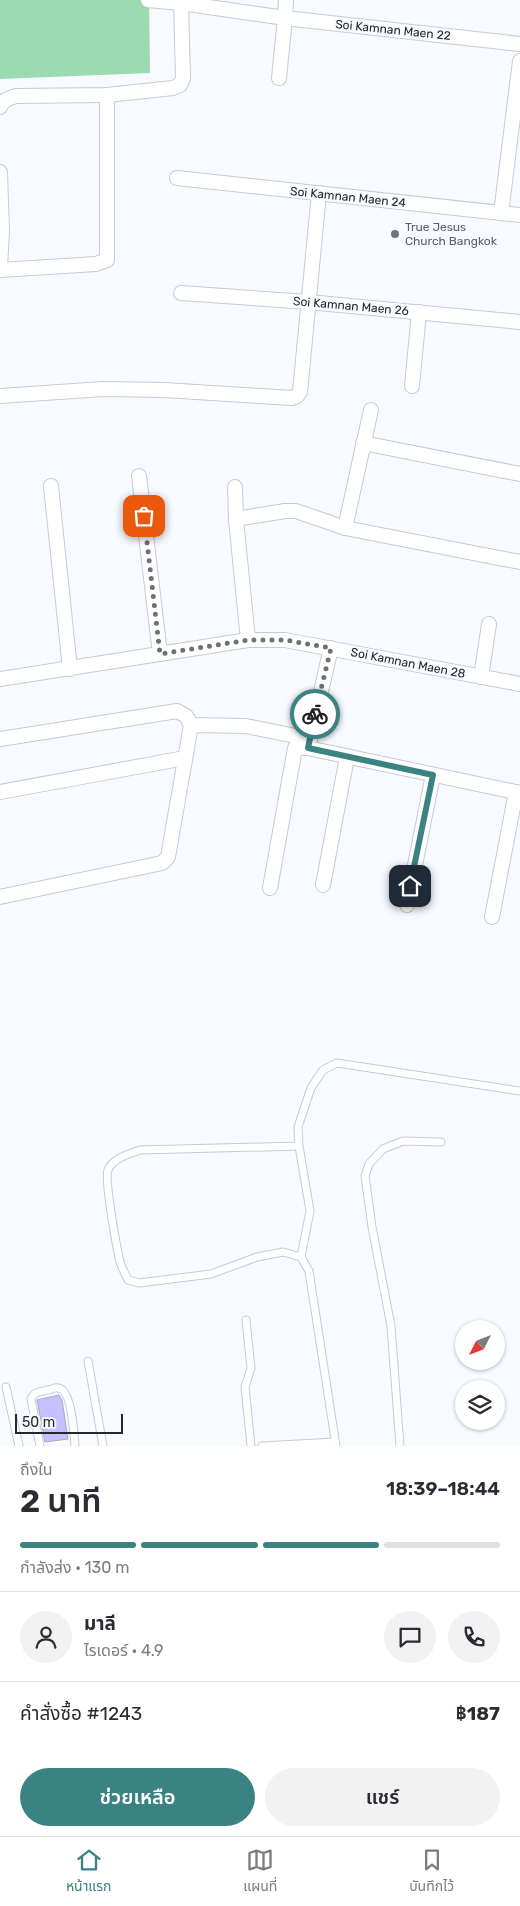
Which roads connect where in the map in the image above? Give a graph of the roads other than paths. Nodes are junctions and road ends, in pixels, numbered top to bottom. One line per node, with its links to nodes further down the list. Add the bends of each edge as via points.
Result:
1 (148, 0): 3 (street, Soi Kamnan Maen 22)
2 (286, 0): 4 (street)
3 (181, 1): 4 (street, Soi Kamnan Maen 22); 8 (street, via 183,78 180,85)
4 (285, 18): 5 (street, Soi Kamnan Maen 22); 7 (street)
5 (520, 44)
6 (520, 61): 13 (street)
7 (279, 78)
8 (107, 95): 9 (street, via 16,96 2,102); 15 (street, via 107,260 96,264)
9 (0, 108)
10 (0, 172): 15 (street)
11 (177, 178): 12 (street, Soi Kamnan Maen 24)
12 (319, 194): 13 (street, Soi Kamnan Maen 24); 17 (street)
13 (501, 213): 14 (street, Soi Kamnan Maen 24)
14 (520, 215)
15 (0, 269)
16 (181, 293): 17 (street, Soi Kamnan Maen 26)
17 (308, 302): 18 (street, Soi Kamnan Maen 26); 21 (street, via 300,392 292,398 103,389)
18 (419, 312): 19 (street, Soi Kamnan Maen 26); 20 (street)
19 (520, 322)
20 (412, 386)
21 (0, 396)
22 (371, 410): 23 (street)
23 (363, 443): 24 (street); 29 (street)
24 (520, 474)
25 (139, 476): 34 (street)
26 (51, 486): 35 (street)
27 (235, 487): 28 (street)
28 (236, 519): 29 (street, via 296,511); 32 (street)
29 (345, 528): 30 (street)
30 (520, 562)
31 (489, 624): 36 (street)
32 (248, 640): 33 (street, Soi Kamnan Maen 28, via 285,640); 34 (street, Soi Kamnan Maen 28)
33 (331, 648): 36 (street, Soi Kamnan Maen 28); 41 (street)
34 (160, 654): 35 (street, Soi Kamnan Maen 28)
35 (70, 669): 37 (street, Soi Kamnan Maen 28)
36 (481, 677): 38 (street, Soi Kamnan Maen 28)
37 (0, 680)
38 (520, 684)
39 (192, 725): 40 (street, via 177,711); 41 (street, via 246,726); 43 (street)
40 (0, 740)
41 (309, 744): 42 (street); 48 (street, via 293,750)
42 (347, 757): 44 (street); 47 (street)
43 (185, 758): 45 (street); 49 (street, via 168,857 162,863)
44 (433, 775): 46 (street); 50 (street)
45 (0, 792)
46 (518, 792): 51 (street)
47 (323, 885)
48 (270, 888)
49 (0, 897)
50 (406, 905)
51 (492, 917)
52 (520, 1091): 54 (lane, via 337,1063 323,1070 311,1088 298,1127)
53 (441, 1142): 66 (lane, via 403,1141 383,1149 369,1164 365,1176 391,1326)
54 (299, 1146): 55 (lane, via 310,1211); 55 (lane, via 140,1150 112,1164 107,1172 120,1262 128,1280 139,1283 211,1274 257,1257 284,1252)
55 (301, 1258): 59 (lane, via 309,1271)
56 (246, 1320): 64 (lane, via 252,1368 245,1387)
57 (88, 1361): 63 (lane)
58 (6, 1387): 60 (lane)
59 (336, 1444): 65 (lane)
60 (20, 1446)
61 (40, 1446): 62 (lane, via 31,1400 38,1392 59,1388 69,1398)
62 (76, 1446)
63 (102, 1446)
64 (251, 1446)
65 (262, 1446)
66 (400, 1446)

